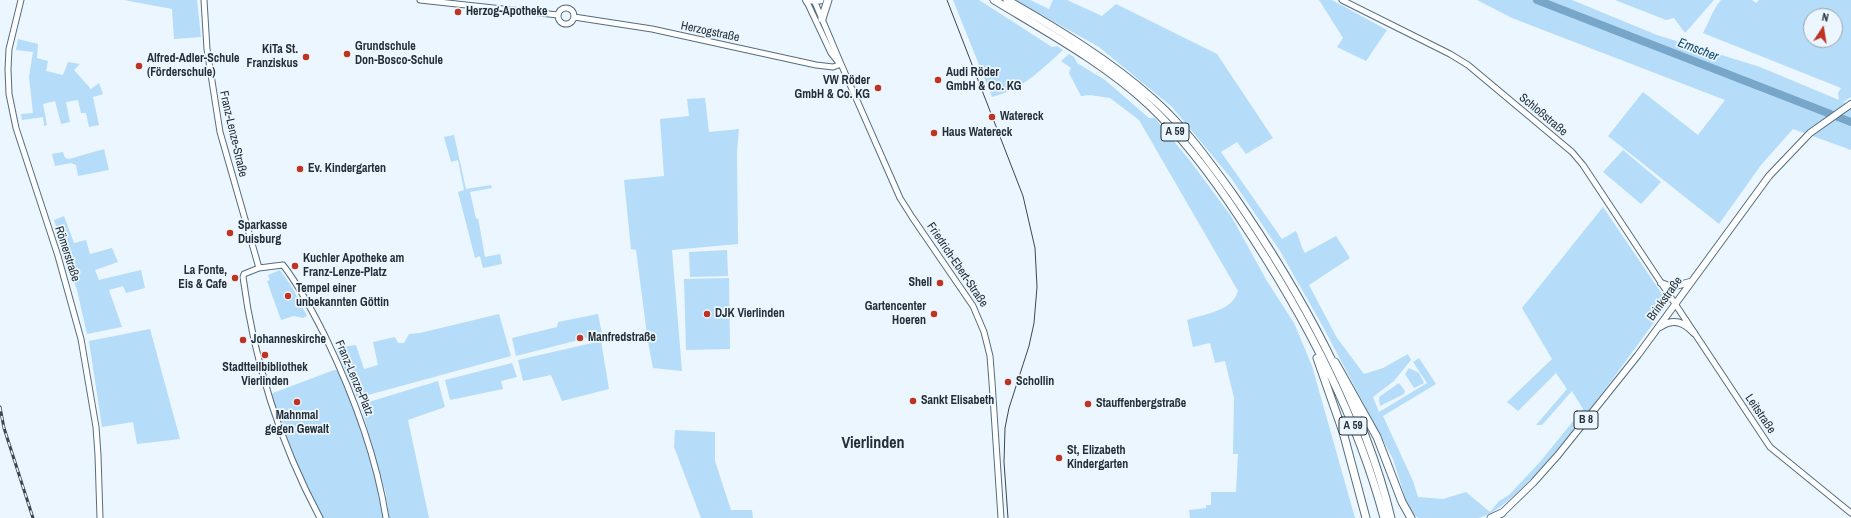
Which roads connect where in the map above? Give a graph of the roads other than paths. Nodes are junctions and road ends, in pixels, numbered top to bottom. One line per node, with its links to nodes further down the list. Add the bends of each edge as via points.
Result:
1 (21, 0): 26 (street, Römerstraße, via 9,49 9,94 16,128 60,263 81,339 96,427)
2 (204, 0): 16 (street, Franz-Lenze-Straße, via 208,55 220,132)
3 (420, 0): 9 (street)
4 (812, 0): 11 (street, Friedrich-Ebert-Straße); 14 (street, Friedrich-Ebert-Straße, via 831,53)
5 (828, 0): 11 (highway)
6 (994, 0): 12 (highway, A 59)
7 (1007, 0): 12 (highway, A 59)
8 (1342, 0): 18 (street, Schloßstraße, via 1456,58 1572,152)
9 (558, 15): 10 (street, via 561,9 566,8 571,10); 10 (street, via 560,22 565,24 572,22)
10 (574, 17): 14 (street, Herzogstraße, via 652,29 816,66 833,67)
11 (822, 18): 14 (street, Friedrich-Ebert-Straße)
12 (1067, 40): 13 (highway, A 59)
13 (1080, 48): 22 (highway, A 59, via 1148,104 1195,155 1250,234); 23 (highway, A 59, via 1123,74 1153,99 1201,151 1257,231)
14 (840, 64): 29 (street, Friedrich-Ebert-Straße, via 900,198 962,289 981,322 990,356)
15 (1849, 105): 17 (main road, Brinkstraße / B 8, via 1815,128 1769,176)
16 (259, 268): 27 (street, Franz-Lenze-Platz, via 244,274 243,277 256,351 277,423); 28 (street, Franz-Lenze-Platz, via 283,265 340,366 363,425 378,477)
17 (1691, 282): 18 (main road, via 1672,287); 19 (main road, Brinkstraße / B 8)
18 (1661, 284): 19 (street, Schloßstraße)
19 (1675, 305): 20 (main road, Brinkstraße / B 8); 21 (street, Leitstraße)
20 (1656, 331): 21 (main road, via 1665,324 1678,322 1688,326); 24 (main road, Brinkstraße / B 8, via 1558,455 1533,484)
21 (1694, 333): 25 (street, Leitstraße, via 1770,447)
22 (1311, 338): 30 (highway, via 1343,432); 31 (highway, A 59, via 1354,428)
23 (1321, 342): 32 (highway, A 59, via 1361,427); 33 (highway, via 1338,366 1369,422)
24 (1502, 512): 34 (highway); 35 (highway)
25 (1851, 513)
26 (100, 518)
27 (320, 518)
28 (386, 518)
29 (1001, 518)
30 (1366, 518)
31 (1384, 518)
32 (1391, 518)
33 (1410, 518)
34 (1491, 518)
35 (1495, 518)

